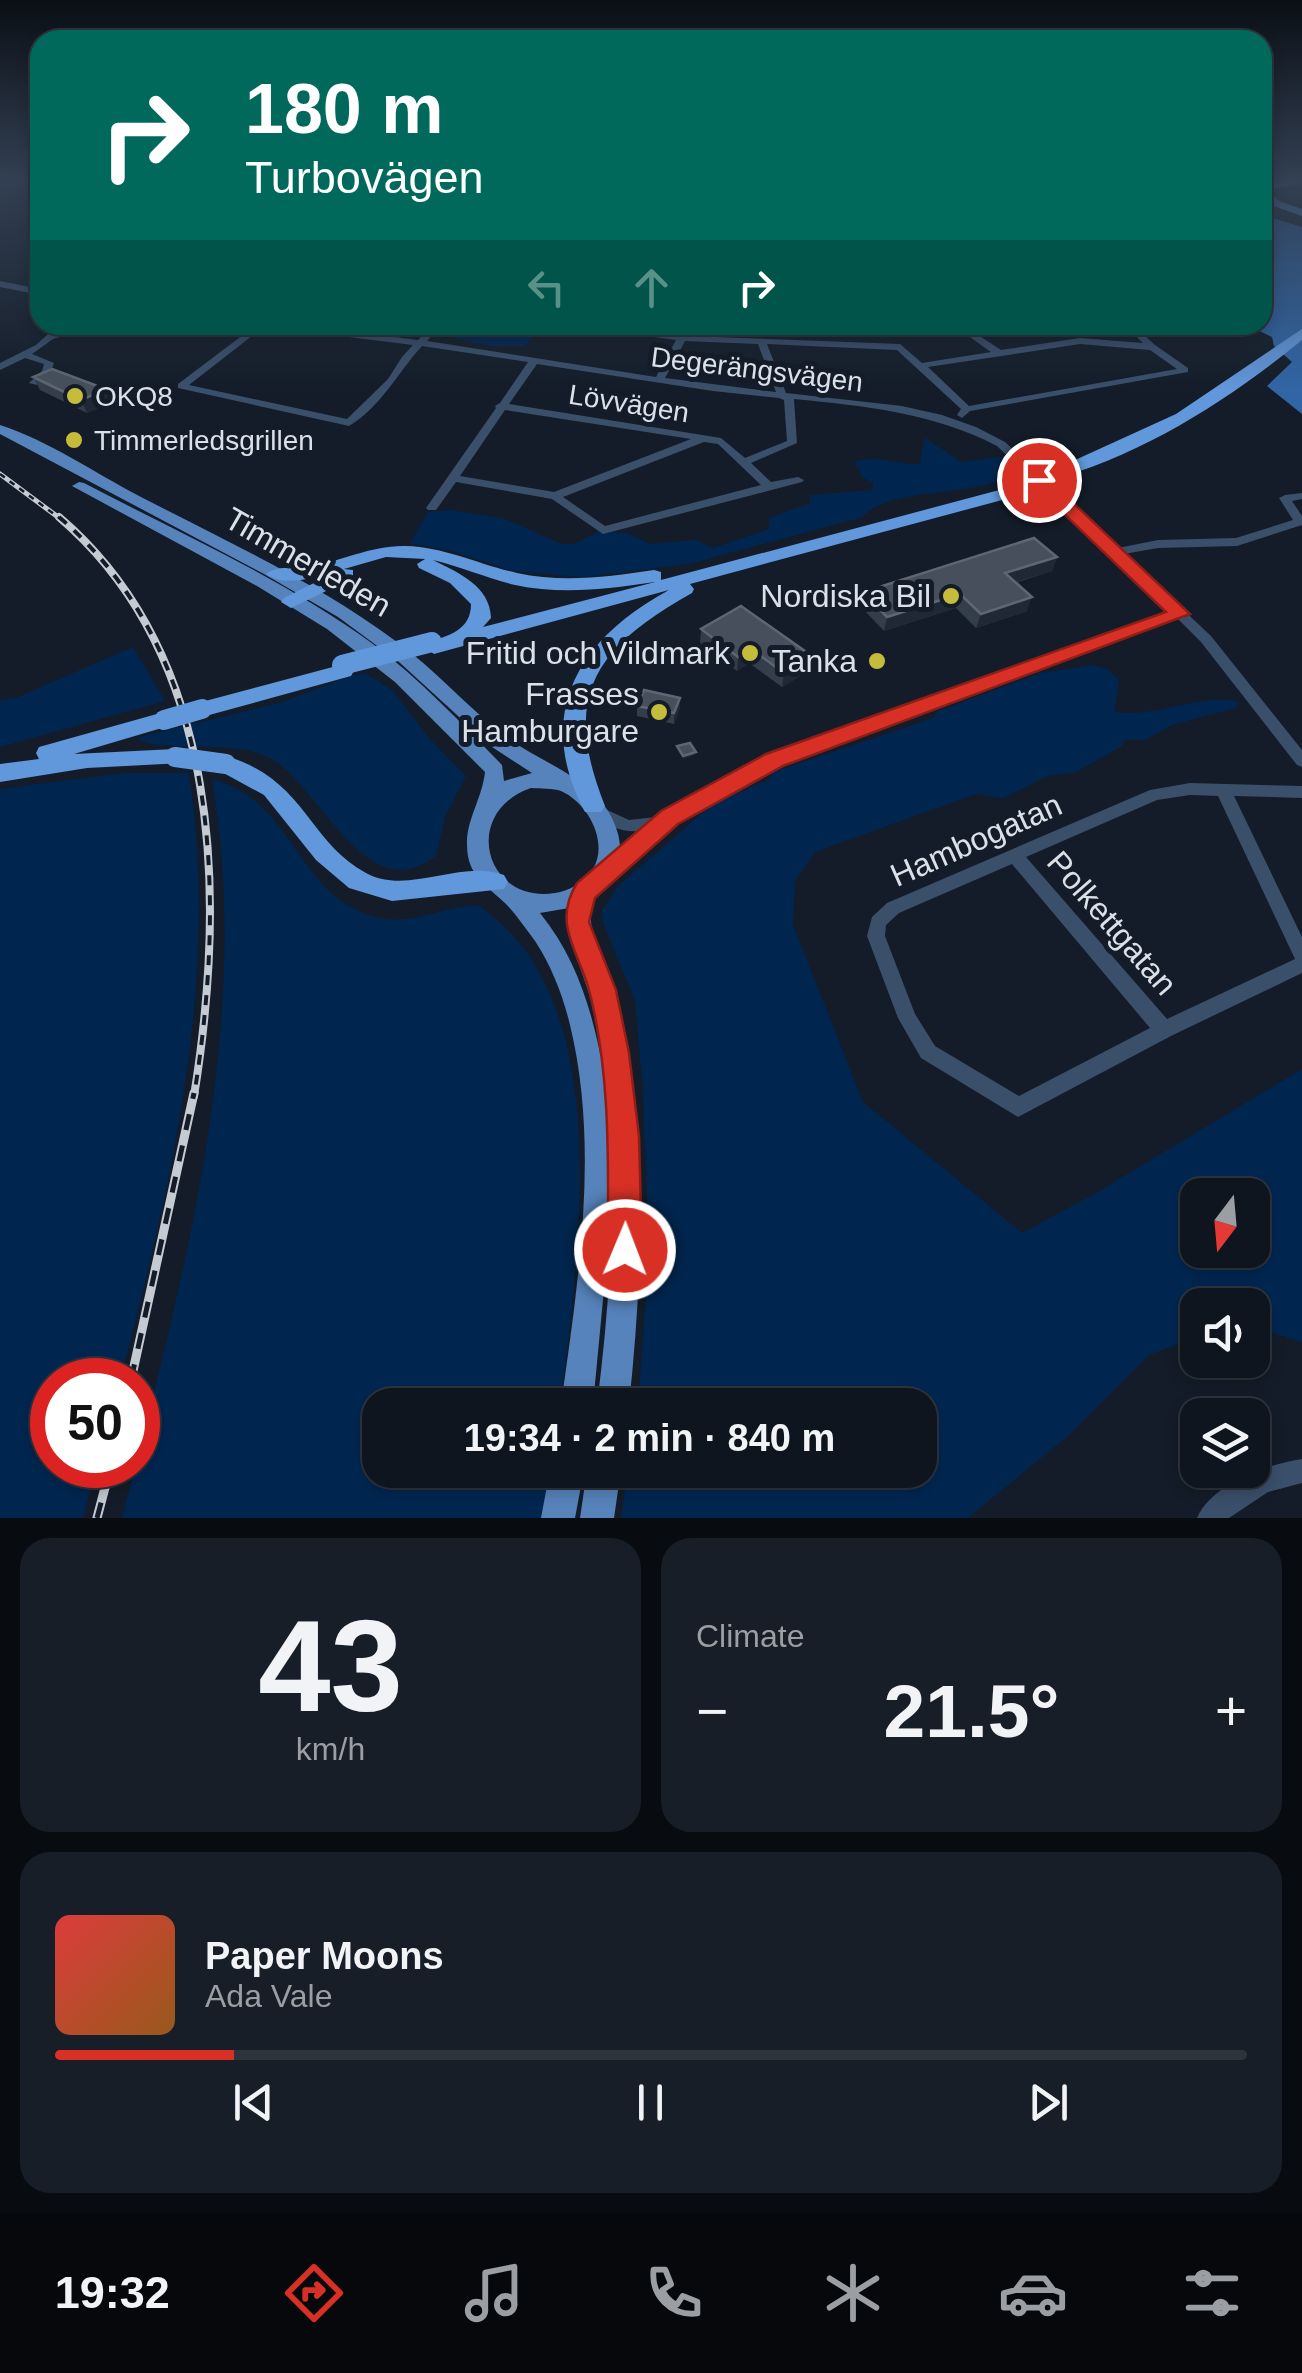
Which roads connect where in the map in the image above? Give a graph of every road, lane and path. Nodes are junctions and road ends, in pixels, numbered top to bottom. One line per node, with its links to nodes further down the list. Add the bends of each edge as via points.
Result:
1 (0, 284): 2 (street)
2 (30, 290)
3 (1302, 334): 21 (highway)
4 (43, 335): 24 (street)
5 (54, 335): 15 (street)
6 (64, 335): 15 (street)
7 (248, 335): 26 (street)
8 (350, 335): 18 (street, Degerängsvägen)
9 (426, 335): 18 (street)
10 (661, 335): 14 (street)
11 (683, 335): 14 (street)
12 (972, 335): 20 (street)
13 (1139, 335): 19 (street)
14 (682, 338): 16 (street); 27 (street)
15 (48, 341): 22 (street)
16 (761, 341): 25 (street, via 887,345); 30 (street)
17 (1302, 341): 21 (highway)
18 (416, 344): 23 (street, Degerängsvägen); 26 (street, via 392,381 348,423 181,386)
19 (1152, 347): 20 (street, via 1080,341); 32 (street, via 1185,370)
20 (999, 353): 25 (street)
21 (1281, 354): 40 (highway, via 1176,427)
22 (26, 355): 24 (street); 28 (street, via 49,363)
23 (534, 362): 27 (street, Degerängsvägen); 31 (street)
24 (0, 364)
25 (924, 365): 32 (street)
26 (190, 378): 29 (street)
27 (659, 380): 30 (street, Degerängsvägen)
28 (34, 383)
29 (167, 383)
30 (786, 398): 33 (street, Degerängsvägen); 37 (street, via 792,443)
31 (500, 406): 35 (street, Lövvägen); 38 (street)
32 (967, 409): 33 (street)
33 (956, 421): 46 (street, Degerängsvägen, via 1001,444)
34 (0, 429): 50 (main road, Timmerleden)
35 (704, 438): 37 (street, Lövvägen, via 721,441); 42 (street)
36 (0, 444): 51 (main road, Timmerleden)
37 (744, 462): 41 (street, Lövvägen)
38 (452, 478): 42 (street); 44 (street)
39 (798, 480): 41 (street)
40 (1042, 480): 47 (highway); 48 (highway)
41 (769, 486): 42 (street, via 604,530)
42 (555, 496)
43 (1302, 496): 45 (street, via 1285,498)
44 (432, 508)
45 (1301, 522): 46 (street, via 1237,542)
46 (1117, 552): 52 (street, Degerängsvägen)
47 (785, 553): 54 (highway); 61 (highway, via 661,602 597,655 578,688 570,721 574,760)
48 (756, 554): 49 (highway, via 641,578 566,584 520,580 417,552); 53 (highway)
49 (349, 562): 50 (highway, via 308,575); 51 (highway)
50 (275, 574): 51 (main road, Timmerleden)
51 (302, 595): 53 (highway, via 366,566 423,563 458,578 481,602 481,618); 57 (main road, Timmerleden, via 390,644 494,738); 60 (main road, Timmerleden, via 426,700 495,770)
52 (1180, 614): 55 (street, Degerängsvägen); 62 (street, via 774,760)
53 (466, 633): 54 (highway)
54 (433, 644): 56 (highway, bridge)
55 (1302, 761)
56 (0, 766): 65 (highway, bridge, via 176,757 226,764 273,787 343,869 368,885 403,890 466,877)
57 (561, 783): 60 (main road, via 520,783); 61 (main road)
58 (1222, 790): 59 (street, Hambogatan); 63 (street, Hambogatan, via 1155,794); 66 (street)
59 (1302, 792)
60 (492, 800): 65 (main road, via 475,837)
61 (596, 809): 62 (street, via 635,827); 64 (main road, via 610,848)
62 (670, 818): 64 (street)
63 (1014, 855): 68 (street, Polkettgatan); 68 (street, Hambogatan, via 892,908 878,922 886,967 928,1052 1018,1107)
64 (592, 885): 65 (main road, via 550,903); 70 (main road, via 576,922 606,1004 623,1136 624,1277)
65 (503, 889): 69 (main road, via 562,964 588,1058 595,1208)
66 (1302, 955)
67 (1302, 964): 68 (street, Hambogatan)
68 (1164, 1030)
69 (579, 1388)
70 (614, 1388)
71 (1302, 1471): 76 (street, via 1238,1491)
72 (564, 1488): 74 (main road)
73 (601, 1488): 75 (main road)
74 (558, 1518)
75 (596, 1518)
76 (1210, 1518)

